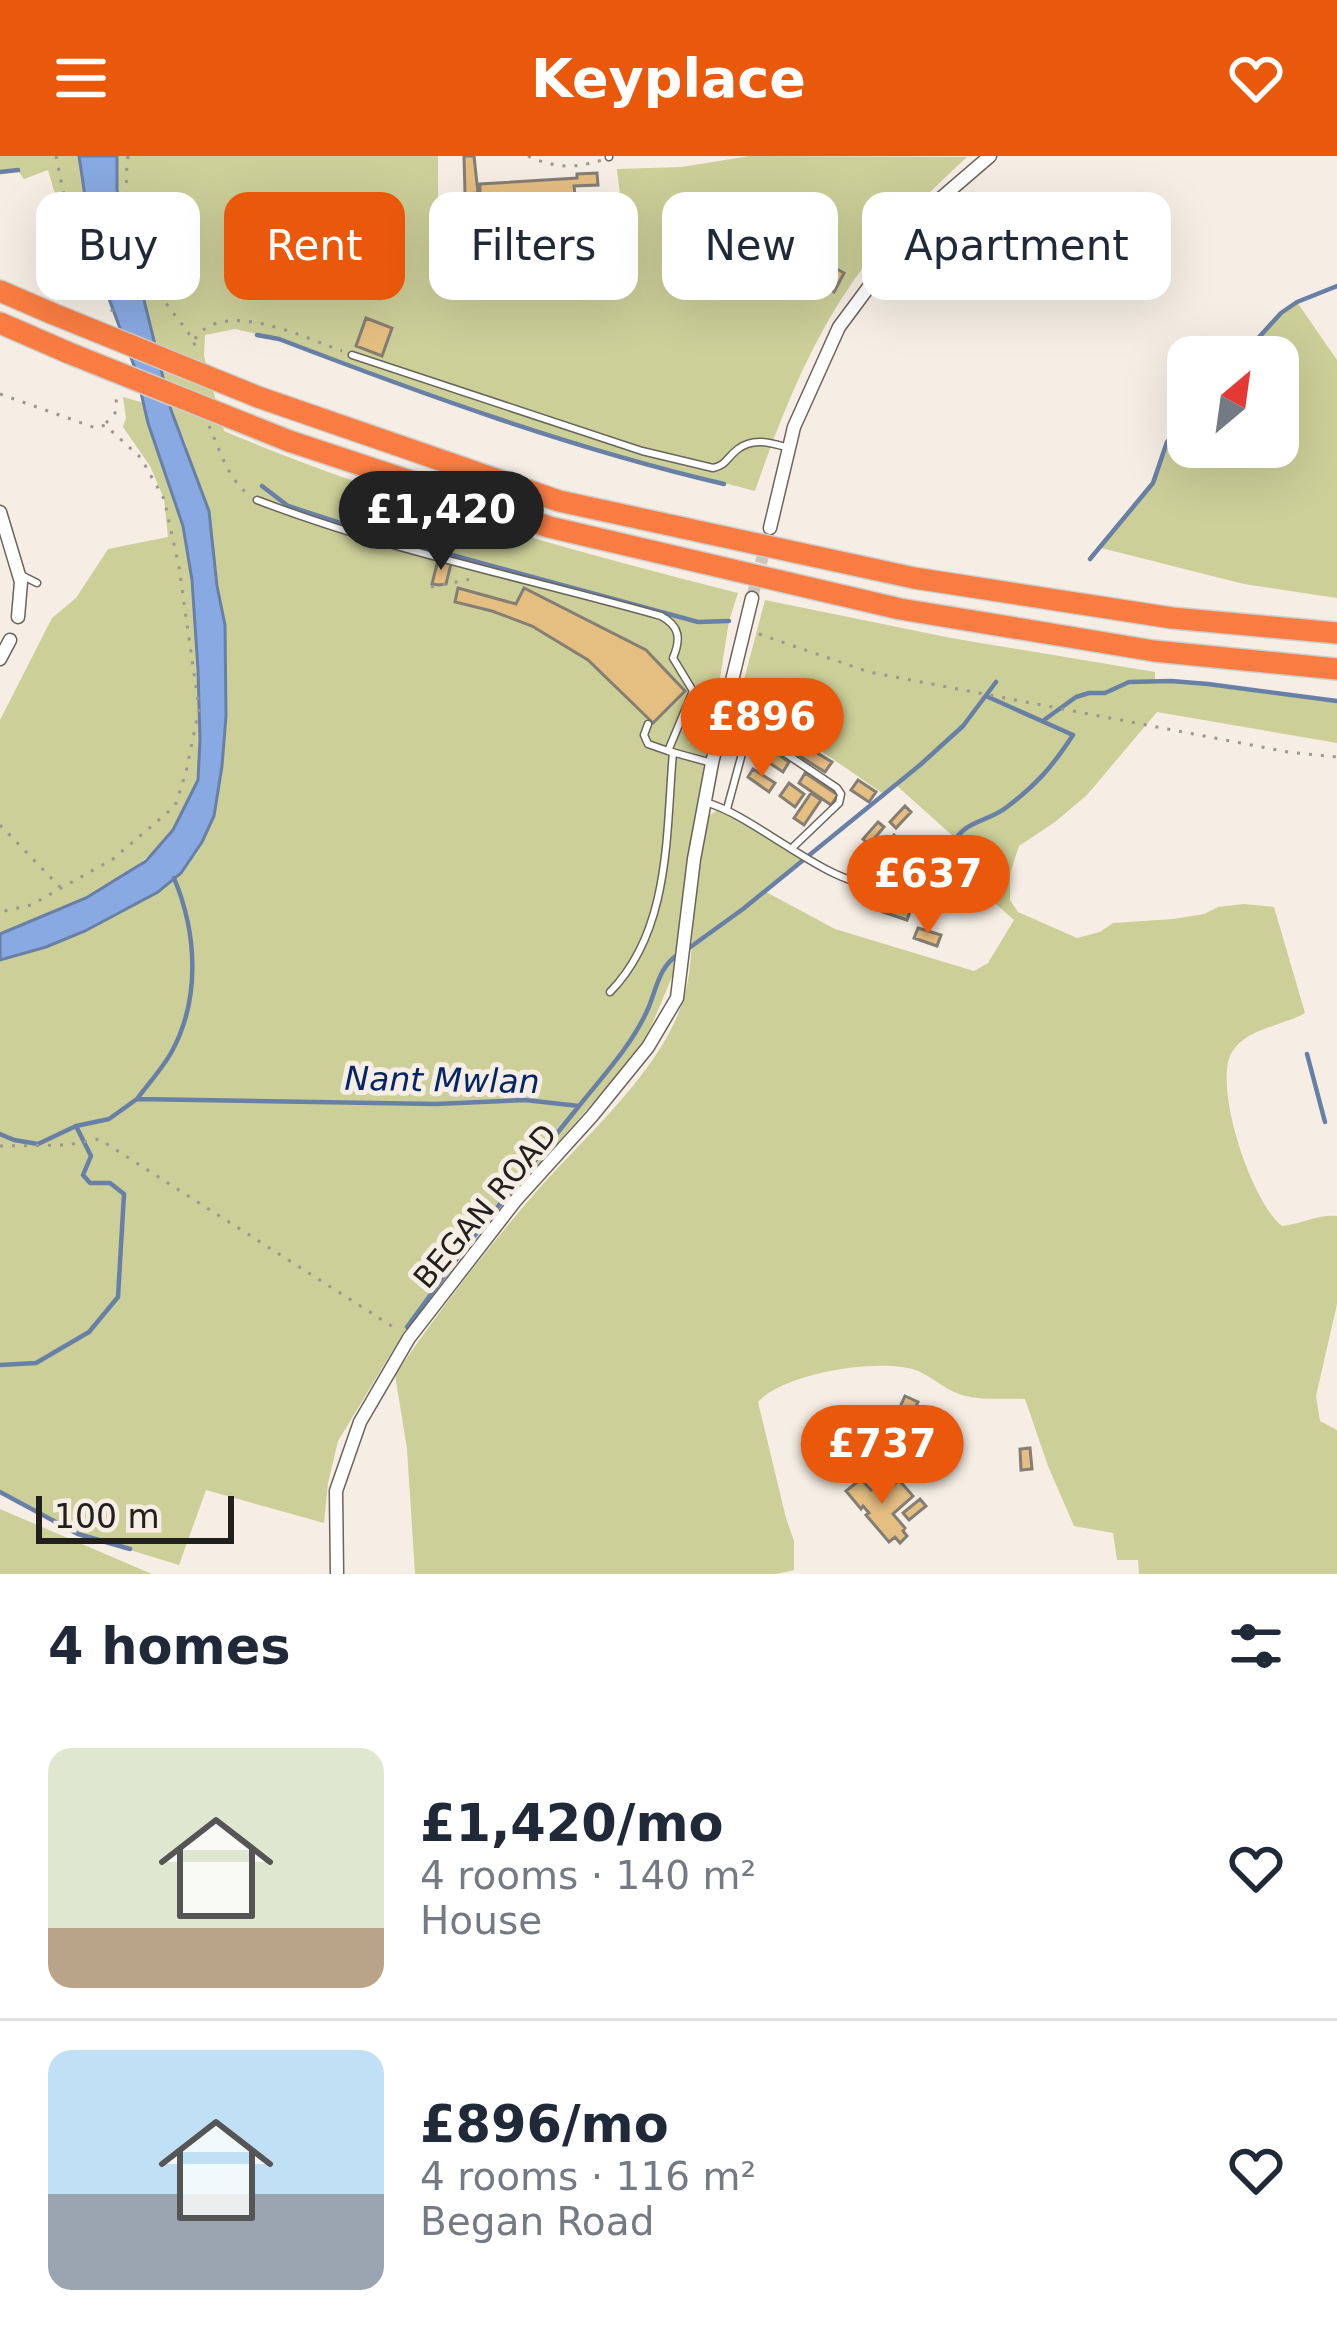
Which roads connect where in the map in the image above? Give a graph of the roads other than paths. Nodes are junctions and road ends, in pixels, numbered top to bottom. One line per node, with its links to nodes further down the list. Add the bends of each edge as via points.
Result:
1 (990, 156): 5 (street, via 940,199 839,327)
2 (0, 291): 13 (highway, bridge, via 258,398 559,501 914,578 1172,618)
3 (0, 323): 16 (highway, bridge, via 289,441 549,527 900,610 1154,651)
4 (352, 355): 5 (lane, via 713,468 760,440)
5 (789, 448): 8 (street)
6 (257, 500): 18 (lane, via 671,622 679,644 673,658 693,691)
7 (1, 519): 9 (street)
8 (770, 528)
9 (20, 576): 10 (lane); 12 (street)
10 (37, 583)
11 (752, 598): 19 (street, BEGAN ROAD)
12 (18, 617)
13 (1337, 633)
14 (10, 640): 15 (street)
15 (0, 659)
16 (1337, 669)
17 (648, 724): 18 (lane, via 648,744)
18 (671, 751): 19 (lane); 24 (lane, via 663,879 648,933)
19 (712, 764): 20 (street, BEGAN ROAD)
20 (704, 802): 21 (lane); 25 (street, BEGAN ROAD, via 677,998 649,1047 409,1337 360,1422 337,1491)
21 (728, 809): 22 (lane); 22 (lane, via 742,749 758,735 841,794)
22 (796, 850): 23 (lane, via 872,884)
23 (891, 876)
24 (610, 992)
25 (337, 1574)

